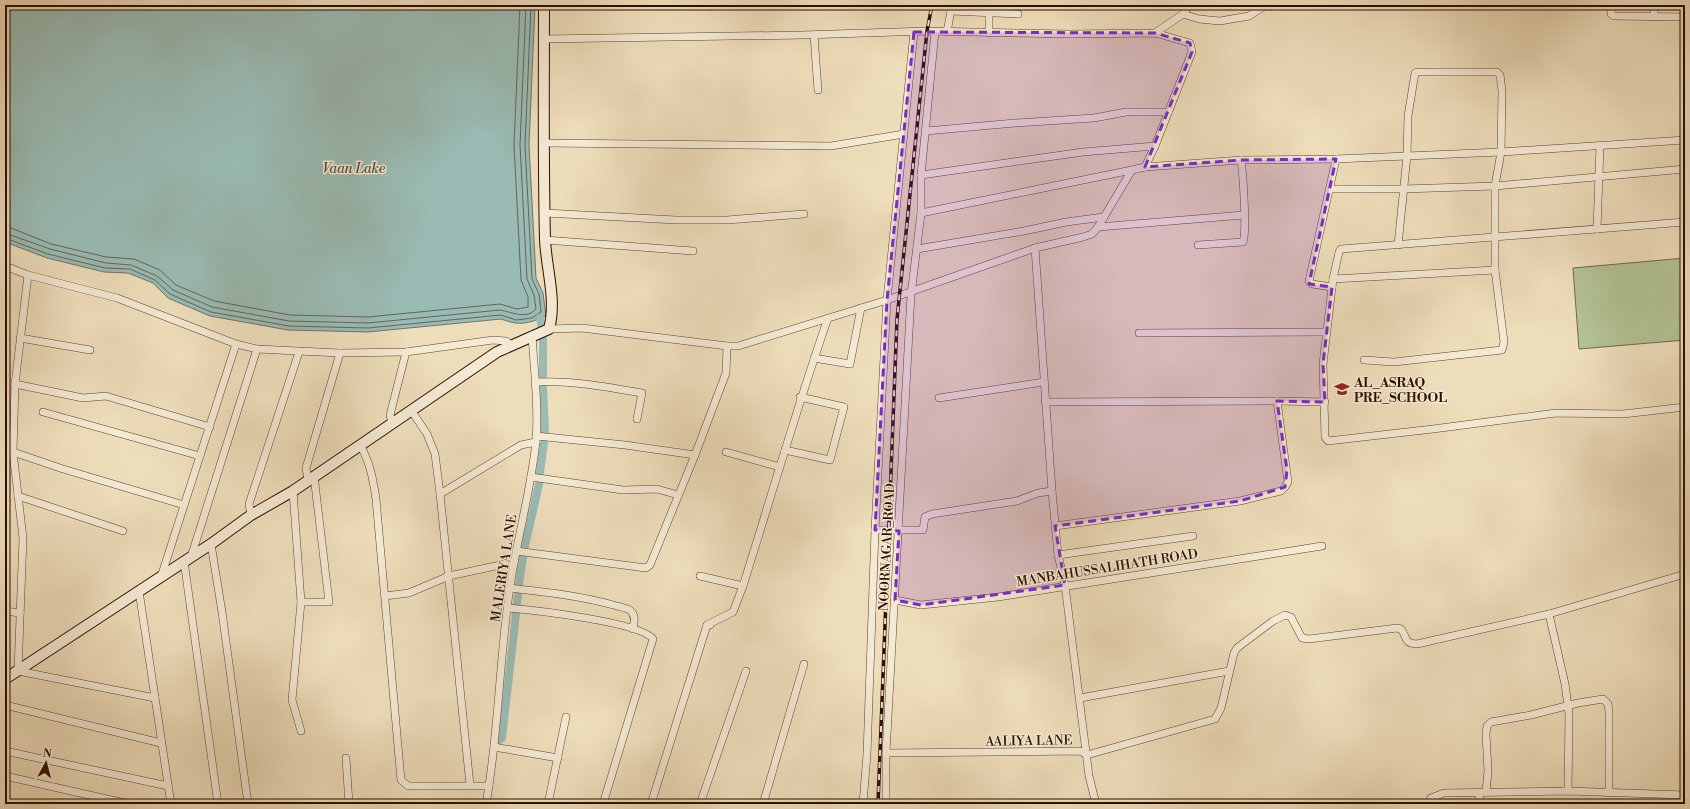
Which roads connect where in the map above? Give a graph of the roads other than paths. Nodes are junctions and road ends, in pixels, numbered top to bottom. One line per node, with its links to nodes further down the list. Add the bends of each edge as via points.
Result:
1 (544, 5): 18 (street)
2 (1189, 5): 9 (street)
3 (1266, 5): 9 (street, via 1249,16 1220,21)
4 (1611, 5): 10 (street, via 1611,14 1614,16)
5 (1654, 5): 10 (street)
6 (951, 8): 7 (street); 14 (street)
7 (989, 13): 8 (street); 15 (street)
8 (1018, 14)
9 (1183, 14): 16 (street)
10 (1654, 17): 11 (street)
11 (1685, 17)
12 (914, 32): 13 (street); 17 (street); 22 (street)
13 (935, 32): 14 (street); 21 (street, NOORNAGAR_ROAD)
14 (947, 32): 15 (street)
15 (989, 33): 16 (street)
16 (1155, 33): 20 (street, via 1190,44 1192,52)
17 (814, 35): 18 (street); 19 (street)
18 (544, 38): 24 (street)
19 (818, 90)
20 (1168, 112): 21 (street, via 1126,112 1094,118); 25 (street)
21 (926, 131): 34 (street, NOORNAGAR_ROAD)
22 (904, 134): 24 (street, via 831,146); 59 (street)
23 (1685, 140): 26 (street)
24 (545, 143): 39 (street)
25 (1155, 146): 31 (street); 34 (street, via 1083,152)
26 (1600, 146): 27 (street); 35 (street)
27 (1501, 152): 28 (street); 28 (street, via 1500,75 1492,71 1417,72 1408,116); 36 (street)
28 (1407, 156): 29 (street); 38 (street)
29 (1336, 159): 30 (street); 37 (street)
30 (1241, 160): 31 (street); 42 (street)
31 (1145, 167): 33 (street)
32 (1685, 169): 35 (street)
33 (1132, 170): 40 (street); 43 (street)
34 (921, 175): 40 (street, NOORNAGAR_ROAD)
35 (1599, 177): 36 (street); 46 (street)
36 (1495, 186): 38 (street); 47 (street)
37 (1330, 189): 38 (street); 57 (street, via 1309,281 1312,284)
38 (1403, 189): 50 (street)
39 (545, 213): 41 (street, via 676,220 727,220); 48 (street)
40 (921, 213): 52 (street, NOORNAGAR_ROAD)
41 (804, 214)
42 (1244, 215): 45 (street); 49 (street, via 1242,242)
43 (1104, 217): 45 (street); 52 (street)
44 (1685, 222): 46 (street)
45 (1098, 227): 51 (street, via 1092,234 1083,237)
46 (1597, 229): 47 (street)
47 (1496, 238): 50 (street); 55 (street)
48 (545, 240): 53 (street); 62 (street, via 551,298)
49 (1198, 244)
50 (1398, 245): 57 (street, via 1341,249)
51 (1035, 248): 58 (street); 78 (street)
52 (916, 249): 58 (street, NOORNAGAR_ROAD)
53 (693, 251)
54 (5, 266): 56 (street)
55 (1495, 270): 57 (street); 76 (street, via 1504,342 1502,350 1394,362)
56 (28, 275): 66 (street); 67 (street, via 117,298)
57 (1332, 283): 63 (street)
58 (911, 291): 59 (street); 111 (street, NOORNAGAR_ROAD)
59 (887, 300): 60 (street); 109 (street)
60 (861, 308): 61 (street); 75 (street, via 850,364)
61 (828, 318): 69 (street, via 738,346); 75 (street)
62 (550, 329): 65 (street); 69 (street, via 582,328)
63 (1326, 332): 64 (street); 84 (street, via 1323,364)
64 (1139, 333)
65 (532, 336): 68 (street); 77 (street, MALERIYA LANE)
66 (20, 338): 71 (street); 79 (street)
67 (236, 344): 70 (street); 90 (street)
68 (511, 345): 73 (street, via 506,341 493,340); 86 (street)
69 (727, 346): 96 (street, via 726,373)
70 (257, 349): 72 (street); 117 (street)
71 (90, 350)
72 (299, 352): 74 (street); 107 (street, via 249,504)
73 (406, 352): 74 (street); 89 (street, via 390,415)
74 (340, 353): 100 (street, via 306,468)
75 (814, 358): 80 (street)
76 (1364, 360)
77 (535, 382): 88 (street, via 596,385 642,393); 91 (street, MALERIYA LANE)
78 (1044, 382): 81 (street); 83 (street)
79 (15, 384): 90 (street, via 83,398 106,396); 94 (street)
80 (800, 397): 93 (street); 93 (street, via 844,407 830,460)
81 (939, 398)
82 (1277, 400): 83 (street); 84 (street); 108 (street, via 1288,482 1281,490 1240,501)
83 (1045, 402): 102 (street)
84 (1325, 402): 85 (street, via 1325,437 1328,440 1556,413 1623,414)
85 (1685, 407)
86 (411, 410): 89 (street); 103 (street, via 427,434 435,454)
87 (43, 412): 97 (street)
88 (637, 419)
89 (392, 423): 92 (street)
90 (210, 427): 97 (street)
91 (536, 439): 96 (street); 99 (street, MALERIYA LANE); 103 (street)
92 (360, 445): 100 (street); 127 (street, via 373,480)
93 (785, 450): 98 (street)
94 (13, 452): 105 (street); 106 (street)
95 (726, 452): 98 (street)
96 (695, 455): 104 (street)
97 (200, 456): 106 (street)
98 (780, 467): 124 (street)
99 (531, 477): 104 (street, via 623,490 657,489); 115 (street, MALERIYA LANE)
100 (311, 478): 101 (street); 129 (street, via 329,602)
101 (293, 491): 107 (street); 129 (street)
102 (1052, 491): 108 (street); 111 (street, via 1017,501 932,514 926,517 923,530)
103 (440, 494): 120 (street)
104 (678, 495): 115 (street, via 650,565 646,568)
105 (18, 496): 110 (street); 132 (street, via 23,538)
106 (184, 505): 122 (street)
107 (251, 515): 113 (street)
108 (1056, 526): 116 (street)
109 (875, 530): 111 (street); 171 (street)
110 (123, 531)
111 (899, 531): 128 (street, NOORNAGAR_ROAD)
112 (1193, 536): 116 (street)
113 (211, 544): 117 (street); 163 (street)
114 (1322, 546): 123 (street, MANBAHUSSALIHATH ROAD)
115 (516, 551): 118 (street, MALERIYA LANE)
116 (1058, 555): 123 (street)
117 (188, 559): 122 (street); 162 (street)
118 (514, 562): 120 (street); 125 (street, MALERIYA LANE)
119 (1685, 574): 133 (street)
120 (449, 576): 127 (street, via 409,593); 153 (street)
121 (700, 576): 124 (street)
122 (161, 577): 126 (street)
123 (1064, 585): 128 (street, MANBAHUSSALIHATH ROAD, via 998,597 921,605); 140 (street)
124 (743, 586): 168 (street, via 733,612 709,625)
125 (510, 588): 130 (street, MALERIYA LANE); 134 (street, via 561,594 625,608 632,611 635,618)
126 (139, 591): 138 (street); 139 (street)
127 (385, 596): 153 (street, via 401,780 408,786)
128 (895, 600): 148 (street, NOORNAGAR_ROAD)
129 (301, 602): 144 (street, via 292,700)
130 (508, 608): 134 (street, via 568,614); 146 (street, MALERIYA LANE)
131 (5, 611): 132 (street)
132 (20, 613): 138 (street)
133 (1549, 614): 137 (street, via 1417,644 1406,641 1401,629 1397,628 1302,638 1292,617 1286,615 1273,621 1237,648); 142 (street)
134 (632, 629): 167 (street, via 650,635 653,639)
135 (804, 664): 170 (street)
136 (746, 671): 169 (street)
137 (1229, 671): 140 (street); 149 (street, AALIYA LANE, via 1221,708 1215,719)
138 (9, 678): 139 (street)
139 (155, 698): 145 (street)
140 (1080, 698): 149 (street)
141 (5, 705): 145 (street)
142 (1568, 705): 156 (street, via 1491,722 1487,726 1488,771); 157 (street); 158 (street, via 1603,699 1608,704)
143 (566, 717): 151 (street)
144 (301, 731)
145 (161, 743): 154 (street)
146 (494, 747): 151 (street); 155 (street, MALERIYA LANE)
147 (5, 751): 154 (street)
148 (886, 753): 149 (street, AALIYA LANE, via 1080,751); 172 (street, NOORNAGAR_ROAD)
149 (1086, 755): 173 (street)
150 (346, 758): 164 (street)
151 (558, 758): 166 (street)
152 (5, 776): 160 (street)
153 (470, 785): 155 (street)
154 (168, 786): 161 (street)
155 (489, 786): 165 (street, MALERIYA LANE)
156 (1482, 792): 157 (street); 174 (street, via 1444,793 1431,798); 175 (street)
157 (1568, 792): 158 (street)
158 (1609, 793): 159 (street)
159 (1685, 795)
160 (129, 804)
161 (171, 804)
162 (218, 804)
163 (248, 804)
164 (349, 804)
165 (486, 804)
166 (548, 804)
167 (603, 804)
168 (651, 804)
169 (700, 804)
170 (763, 804)
171 (863, 804)
172 (886, 804)
173 (1096, 804)
174 (1428, 804)
175 (1480, 804)

